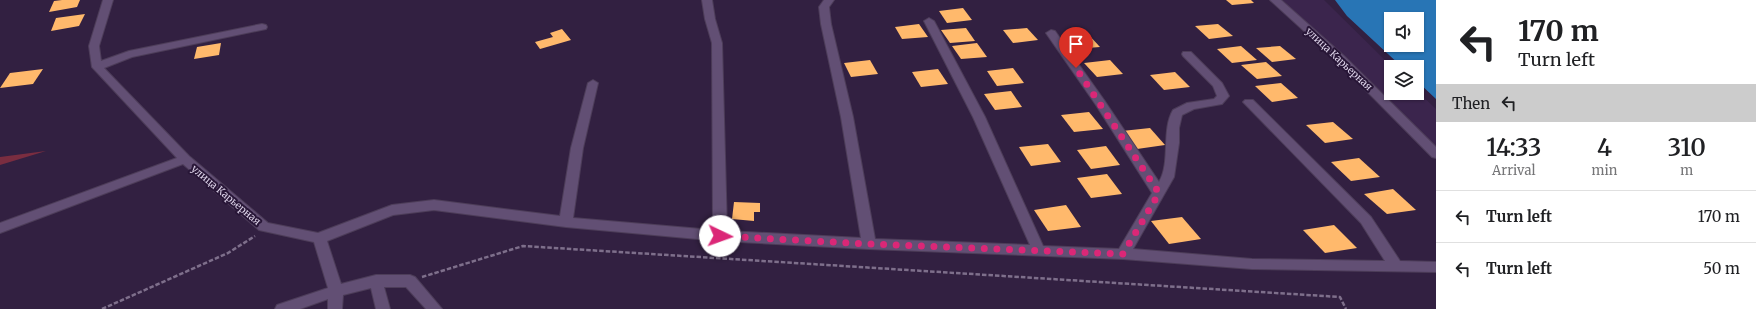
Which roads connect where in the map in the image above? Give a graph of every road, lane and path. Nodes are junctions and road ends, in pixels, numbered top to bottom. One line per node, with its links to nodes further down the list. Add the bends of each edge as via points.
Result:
1 (108, 0): 9 (street, via 94,46)
2 (707, 0): 18 (street, via 717,43)
3 (829, 0): 20 (street, via 824,7 826,24 847,117)
4 (1275, 0): 12 (street, улица Карьерная, via 1343,61)
5 (929, 21): 21 (street, via 979,117)
6 (262, 27): 9 (street, via 129,54)
7 (1051, 33): 14 (street, via 1100,102)
8 (1187, 54): 14 (street, via 1218,85 1223,96 1218,102 1191,106 1177,113 1168,177)
9 (97, 67): 13 (street, улица Карьерная)
10 (593, 83): 15 (street, via 577,148)
11 (1249, 102): 23 (street, via 1366,220)
12 (1436, 154)
13 (185, 160): 16 (street, улица Карьерная); 17 (street)
14 (1159, 193): 22 (street)
15 (566, 222): 18 (street); 19 (street, via 434,205 392,210)
16 (264, 227): 19 (street, улица Карьерная); 28 (path, via 228,253)
17 (0, 228)
18 (720, 236): 20 (street)
19 (320, 238): 27 (street)
20 (869, 244): 21 (street)
21 (1039, 251): 22 (street)
22 (1123, 254): 23 (street, via 1252,264)
23 (1396, 266): 24 (street)
24 (1436, 267)
25 (376, 281): 26 (street); 27 (street); 31 (street)
26 (410, 281): 32 (street); 33 (path, via 523,246 1340,297)
27 (336, 291): 29 (street); 30 (street)
28 (102, 309)
29 (282, 309)
30 (335, 309)
31 (383, 309)
32 (436, 309)
33 (1346, 309)

